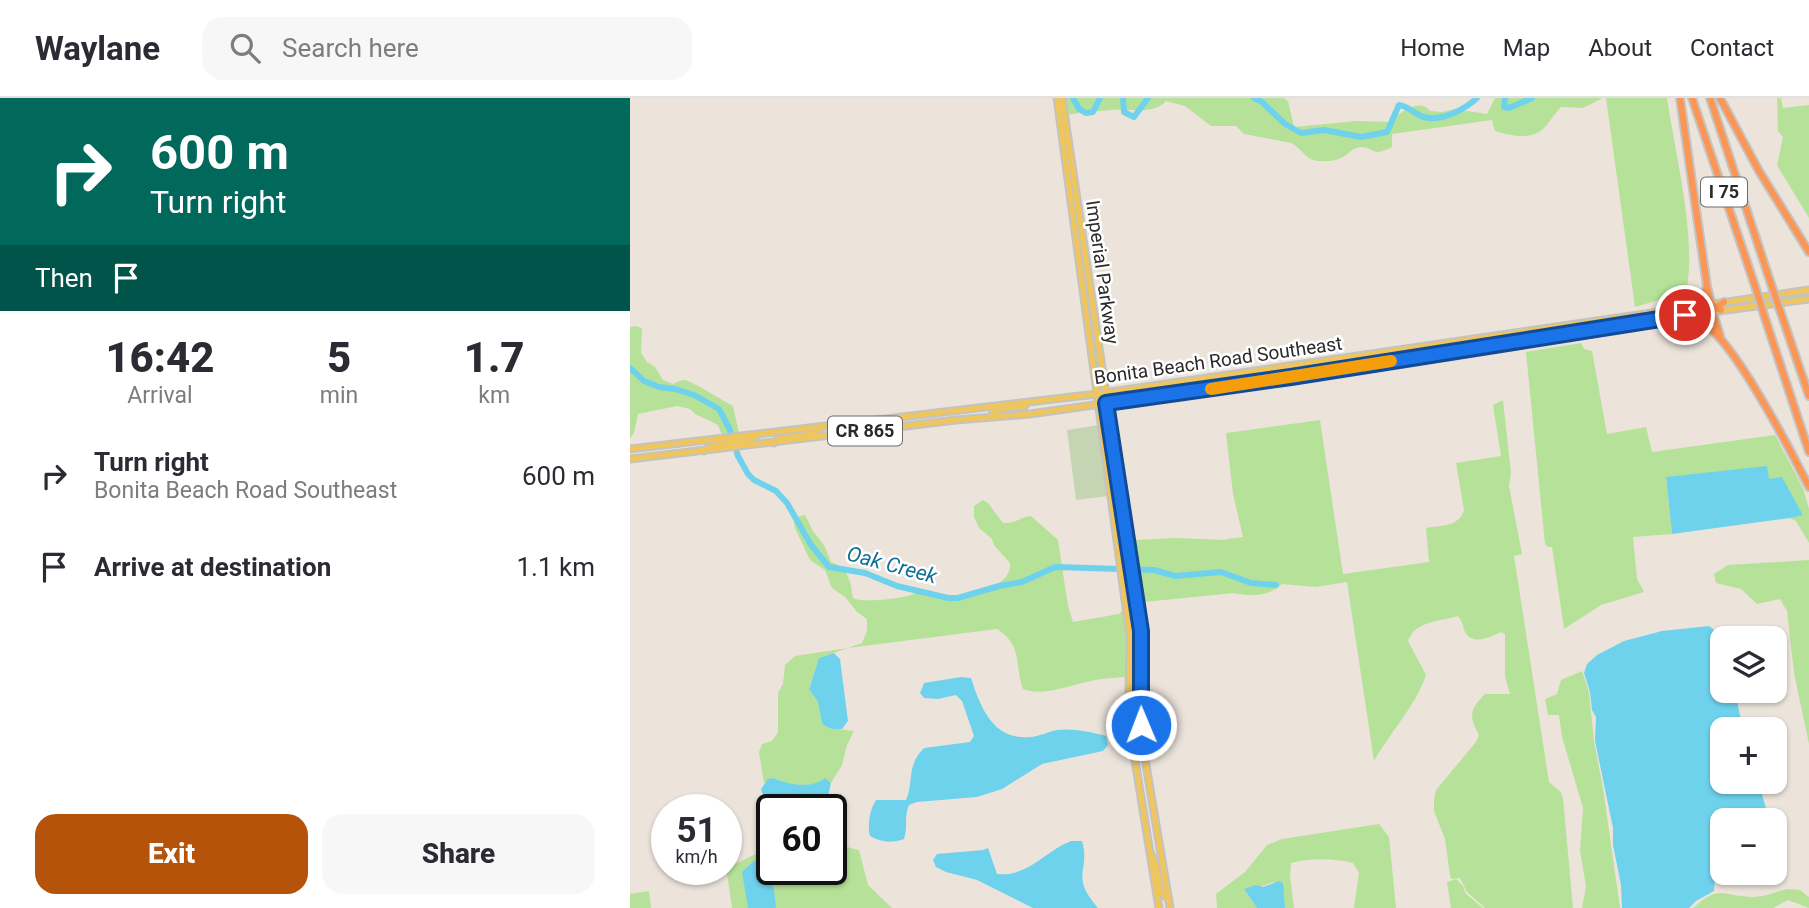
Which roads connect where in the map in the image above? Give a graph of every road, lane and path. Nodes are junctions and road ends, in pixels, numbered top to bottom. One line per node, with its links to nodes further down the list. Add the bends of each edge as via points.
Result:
1 (1680, 98): 7 (highway)
2 (1692, 98): 27 (highway, I 75, bridge)
3 (1710, 98): 17 (highway, I 75, bridge)
4 (1720, 98): 6 (highway)
5 (1060, 101): 15 (main road, Imperial Parkway); 16 (main road, Imperial Parkway)
6 (1809, 253)
7 (1707, 286): 11 (highway); 12 (highway)
8 (1809, 290): 10 (main road)
9 (1809, 299): 12 (main road, Bonita Beach Road Southeast / CR 865)
10 (1724, 302): 12 (highway)
11 (1697, 306): 12 (main road, Bonita Beach Road Southeast / CR 865); 15 (main road, Bonita Beach Road Southeast / CR 865)
12 (1715, 308): 13 (main road, Bonita Beach Road Southeast / CR 865); 14 (highway, via 1716,327)
13 (1657, 320): 14 (highway, via 1695,321 1715,332); 19 (main road, Bonita Beach Road Southeast / CR 865)
14 (1727, 346): 29 (highway)
15 (1105, 393): 16 (main road, Bonita Beach Road Southeast / CR 865); 19 (main road, Imperial Parkway)
16 (1097, 394): 18 (main road, Bonita Beach Road Southeast / CR 865); 20 (main road, Imperial Parkway)
17 (1809, 396)
18 (1035, 401): 21 (main road, via 997,409); 22 (main road, Bonita Beach Road Southeast / CR 865)
19 (1106, 403): 20 (main road, Bonita Beach Road Southeast / CR 865); 31 (main road, Imperial Parkway)
20 (1098, 404): 21 (main road, Bonita Beach Road Southeast / CR 865); 30 (main road, Imperial Parkway)
21 (990, 417): 24 (main road, Bonita Beach Road Southeast / CR 865)
22 (822, 426): 23 (main road, Bonita Beach Road Southeast / CR 865, via 759,435); 24 (main road)
23 (740, 443): 24 (main road, Bonita Beach Road Southeast / CR 865); 25 (main road, Bonita Beach Road Southeast / CR 865); 25 (main road, Bonita Beach Road Southeast / CR 865)
24 (774, 443)
25 (724, 444): 26 (main road, Bonita Beach Road Southeast / CR 865); 28 (main road, Bonita Beach Road Southeast / CR 865, via 704,451)
26 (630, 449)
27 (1809, 452)
28 (630, 459)
29 (1809, 487)
30 (1112, 502): 31 (main road); 33 (main road, Imperial Parkway)
31 (1123, 516): 32 (main road, Imperial Parkway)
32 (1127, 538): 33 (main road); 35 (main road, Imperial Parkway, via 1141,631 1142,741)
33 (1117, 543): 34 (main road, Imperial Parkway, via 1130,636 1132,742)
34 (1148, 850): 35 (main road, via 1161,893); 36 (main road, Imperial Parkway)
35 (1169, 899): 37 (main road, Imperial Parkway)
36 (1159, 908)
37 (1170, 908)

